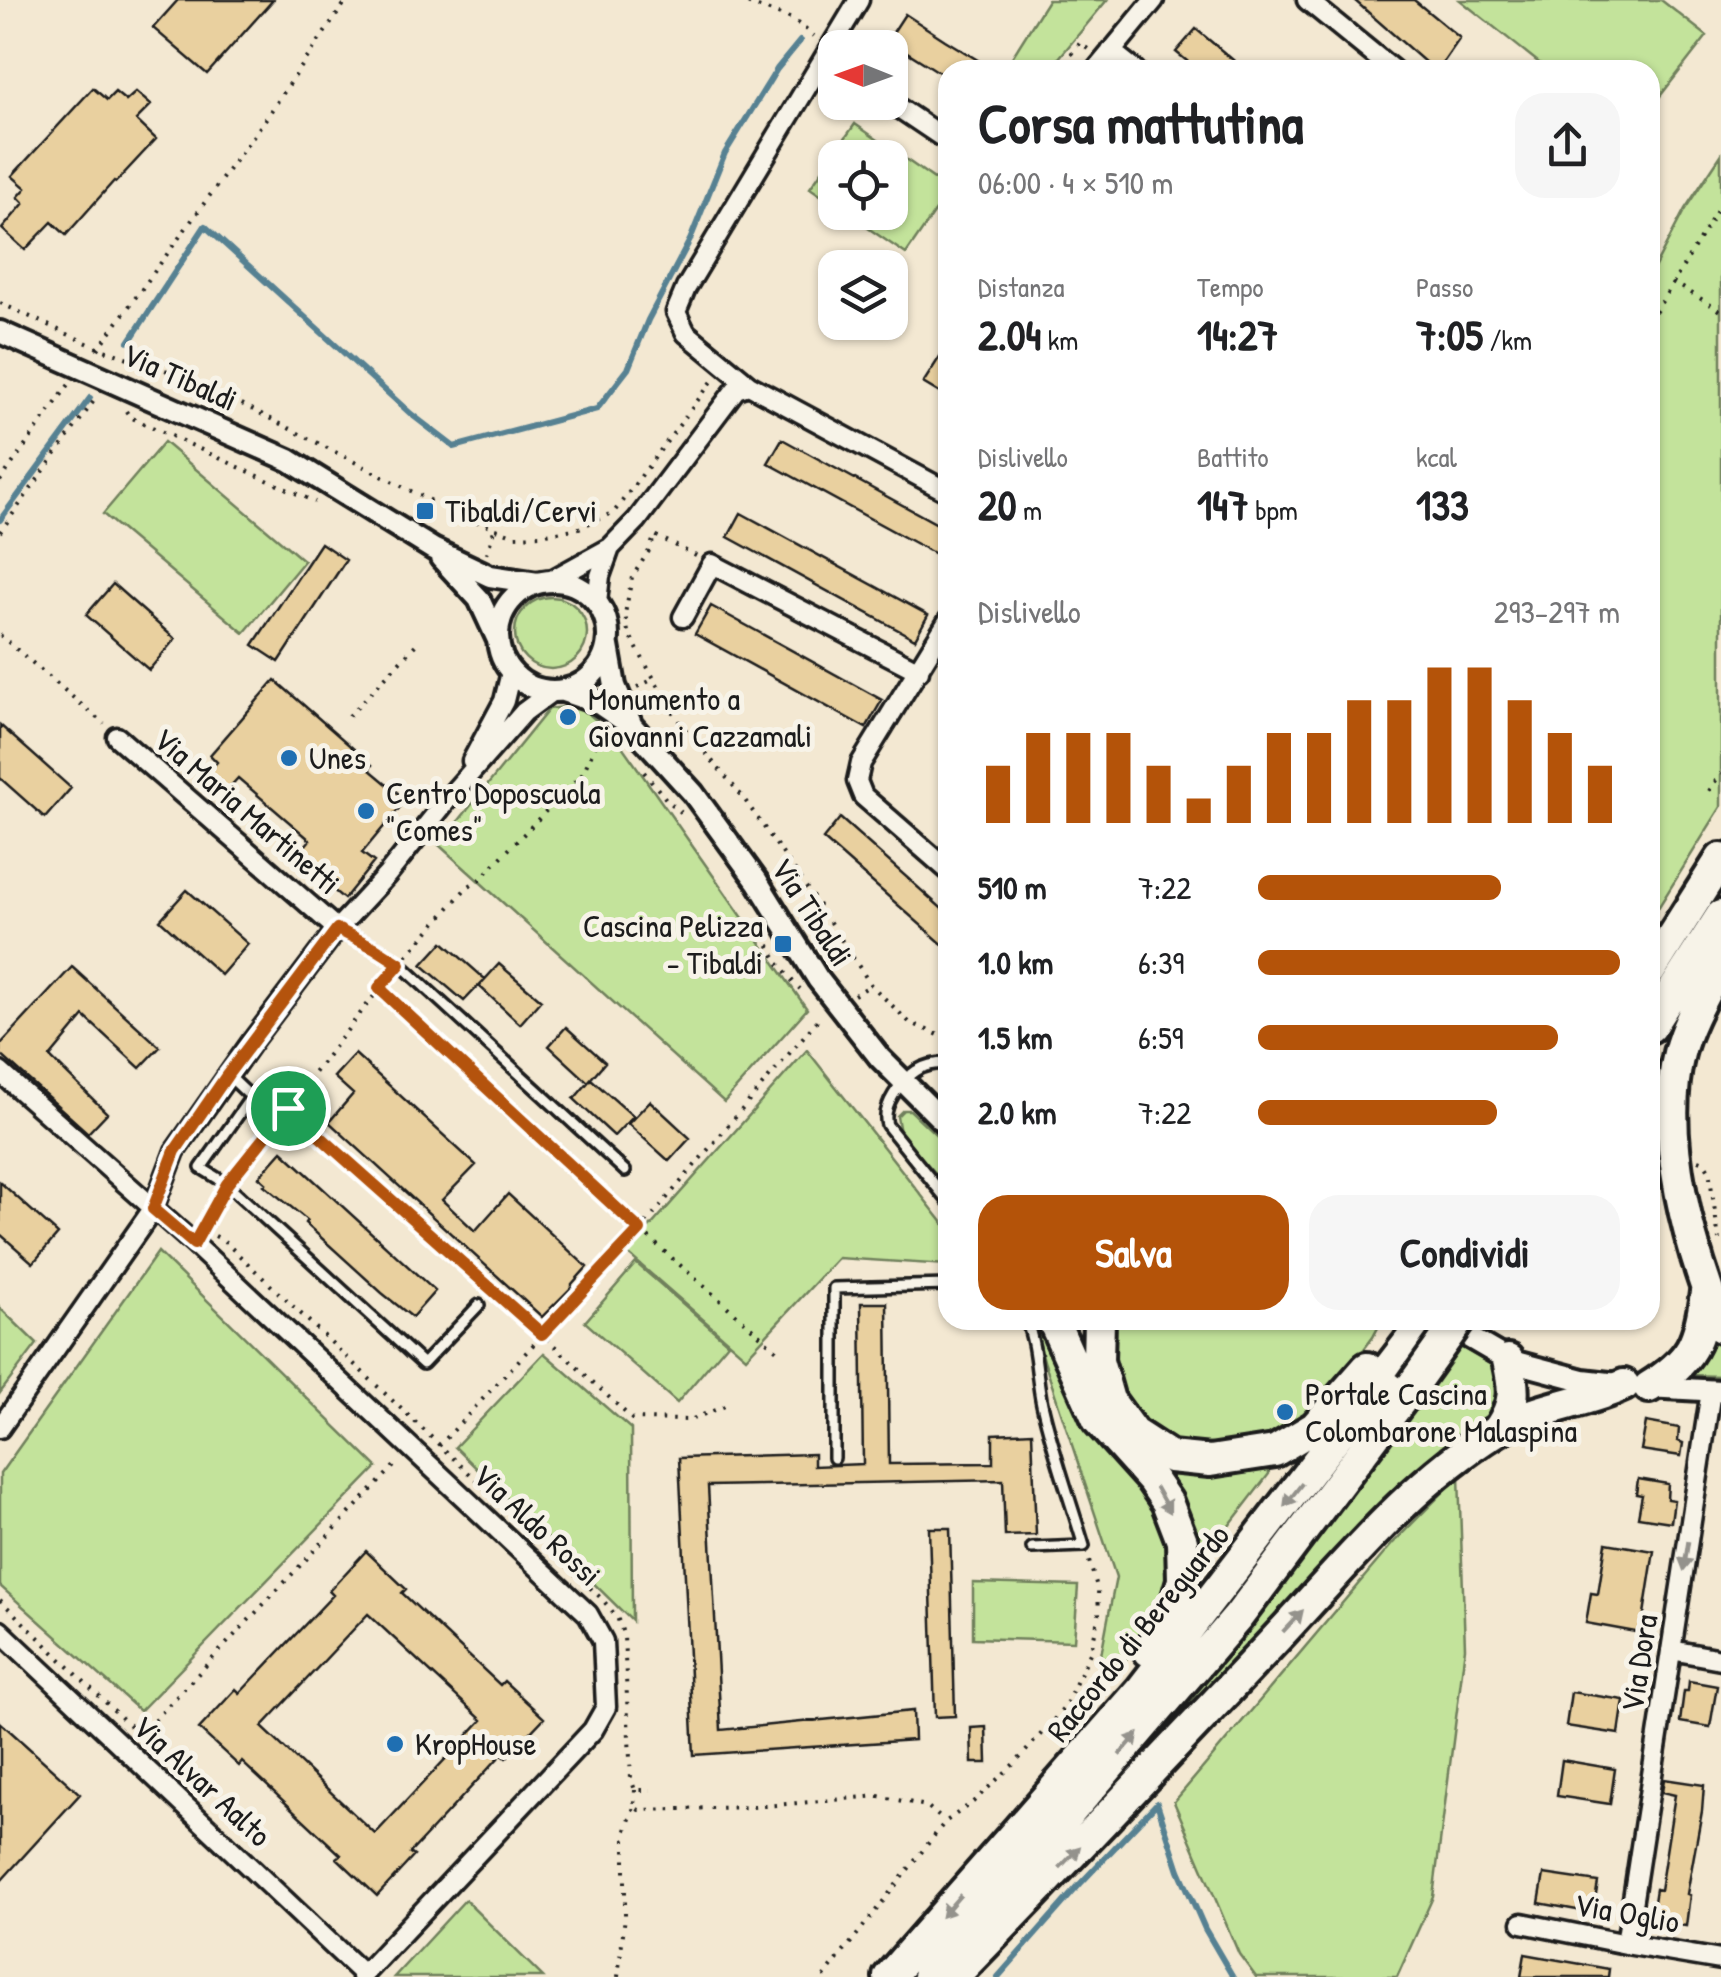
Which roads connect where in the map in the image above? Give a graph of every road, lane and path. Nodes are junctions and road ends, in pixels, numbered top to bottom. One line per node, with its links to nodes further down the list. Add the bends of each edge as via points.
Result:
1 (346, 0): 20 (path)
2 (738, 0): 7 (path, via 792,19)
3 (859, 0): 6 (street)
4 (1154, 0): 8 (street)
5 (1307, 0): 10 (street)
6 (843, 30)
7 (818, 44)
8 (1100, 58): 9 (path, via 1080,42)
9 (1066, 60)
10 (1381, 60)
11 (818, 75): 23 (street, via 676,312 686,334)
12 (908, 114): 13 (street)
13 (938, 134)
14 (1721, 204): 15 (path)
15 (1673, 282): 17 (path); 18 (path)
16 (0, 303): 20 (path)
17 (1660, 304)
18 (1721, 311)
19 (0, 332): 21 (street, Via Tibaldi)
20 (98, 348): 21 (path); 29 (path, via 196,380)
21 (81, 367): 26 (path); 32 (street, Via Tibaldi, via 288,460)
22 (714, 380): 29 (path, via 614,512 541,535)
23 (748, 385): 27 (street); 31 (street, via 736,388)
24 (99, 393): 30 (path)
25 (119, 401): 28 (path, via 130,417)
26 (0, 481)
27 (938, 487)
28 (320, 504)
29 (494, 528): 33 (path)
30 (0, 532)
31 (610, 548): 35 (street); 36 (street)
32 (433, 549): 35 (street, Via Tibaldi, via 490,576); 41 (street, Via Tibaldi, via 479,598)
33 (486, 559)
34 (712, 564): 37 (street); 43 (street); 65 (path, via 655,535 632,577 628,632 680,723 742,796 871,986 909,1022)
35 (544, 582): 36 (street, via 580,588); 41 (street, via 508,604)
36 (597, 602): 42 (street)
37 (683, 616)
38 (0, 635): 49 (path)
39 (938, 638): 43 (street)
40 (420, 640): 46 (path)
41 (498, 640): 44 (street)
42 (608, 646): 45 (street, via 592,675); 48 (street, Via Tibaldi)
43 (919, 670): 56 (street, via 857,781 863,796)
44 (511, 672): 45 (street, via 529,686); 53 (street, via 504,701)
45 (557, 691): 48 (street, Via Tibaldi, via 598,703); 53 (street, via 524,712)
46 (349, 716)
47 (598, 717): 61 (path, via 596,744 582,772)
48 (632, 726): 69 (street, Via Tibaldi, via 693,793 818,979)
49 (111, 730): 58 (street, Via Maria Martinetti)
50 (642, 769): 54 (path)
51 (1721, 773): 52 (path)
52 (1709, 791)
53 (451, 796): 58 (street)
54 (693, 822)
55 (1721, 860): 59 (highway)
56 (938, 861)
57 (1721, 916): 63 (highway)
58 (337, 929): 61 (lane); 68 (street)
59 (1660, 955)
60 (1721, 962): 81 (highway, via 1679,1053 1673,1100 1677,1169)
61 (400, 964): 62 (path); 73 (lane)
62 (379, 988): 70 (path); 77 (path)
63 (1660, 1011)
64 (823, 1014): 77 (path)
65 (938, 1035)
66 (938, 1064): 69 (lane)
67 (0, 1072): 76 (street, Via Aldo Rossi)
68 (228, 1074): 74 (lane, via 252,1096 201,1168); 76 (street, via 175,1151)
69 (904, 1083): 71 (street, Via Tibaldi); 75 (lane, via 884,1116)
70 (288, 1108): 74 (path); 91 (path)
71 (938, 1116)
72 (1689, 1155): 79 (path, via 1708,1170)
73 (624, 1171)
74 (227, 1184): 78 (path); 82 (lane, via 423,1364)
75 (938, 1188)
76 (153, 1209): 78 (street, Via Aldo Rossi); 97 (street)
77 (640, 1230): 91 (path); 92 (path)
78 (194, 1244): 101 (street, Via Aldo Rossi)
79 (1720, 1247)
80 (938, 1285): 102 (lane, via 834,1288)
81 (1706, 1289): 83 (highway); 94 (highway, via 1692,1350 1671,1374)
82 (479, 1305)
83 (1721, 1327)
84 (1030, 1330): 103 (lane, via 1042,1401)
85 (1059, 1330): 112 (highway, one-way to 112, via 1098,1420 1167,1502 1182,1541 1183,1580 1173,1614 1128,1684)
86 (1100, 1330): 87 (highway, via 1098,1362 1109,1400 1133,1434 1170,1457 1210,1461 1275,1451 1314,1427)
87 (1409, 1330)
88 (1410, 1330): 112 (highway, Raccordo di Bereguardo, one-way to 112, via 1141,1690)
89 (1460, 1330): 120 (highway, Raccordo di Bereguardo, one-way to 89, bridge, via 1238,1617)
90 (1465, 1330): 93 (street)
91 (542, 1334): 96 (path, via 632,1419 690,1420); 100 (path)
92 (778, 1351)
93 (1508, 1360): 94 (street); 98 (highway, via 1514,1394)
94 (1636, 1386): 95 (street); 98 (highway)
95 (1716, 1391): 107 (street, Via Dora, one-way to 107)
96 (730, 1404)
97 (0, 1428)
98 (1499, 1429): 121 (highway, one-way to 98, via 1411,1494)
99 (426, 1433): 101 (path)
100 (439, 1446)
101 (410, 1449): 105 (path, via 146,1730 135,1730); 116 (street, Via Aldo Rossi, via 588,1614 603,1641 606,1707 592,1730)
102 (834, 1458)
103 (1084, 1546): 104 (lane); 111 (path, via 1098,1614 1091,1651 1064,1708 1018,1760)
104 (1032, 1548)
105 (0, 1600)
106 (0, 1631): 116 (street, Via Alvar Aalto)
107 (1671, 1650): 108 (street); 114 (street, Via Dora)
108 (1721, 1659)
109 (634, 1790): 110 (path)
110 (634, 1807): 111 (path, via 753,1808 878,1796 926,1806); 117 (path, via 626,1833)
111 (945, 1822): 118 (path)
112 (997, 1852): 119 (highway, Raccordo di Bereguardo, one-way to 119)
113 (1522, 1924): 114 (street, Via Oglio)
114 (1626, 1944): 115 (street, Via Oglio)
115 (1721, 1960)
116 (362, 1976)
117 (618, 1977)
118 (824, 1977)
119 (889, 1977)
120 (928, 1977)
121 (953, 1977)

